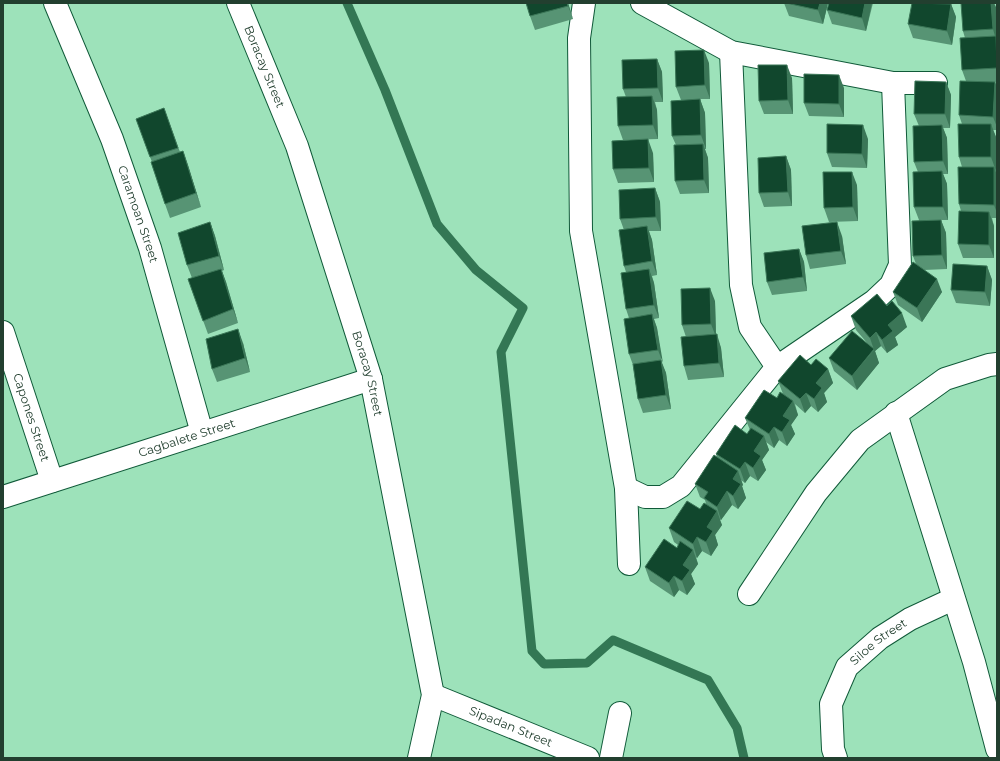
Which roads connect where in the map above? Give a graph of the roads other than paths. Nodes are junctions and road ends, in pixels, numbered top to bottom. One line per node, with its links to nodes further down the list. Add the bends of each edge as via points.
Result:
1 (55, 3): 13 (street, Caramoan Street, via 112,139 150,248)
2 (238, 3): 11 (street, Boracay Street, via 297,146)
3 (584, 3): 15 (street, via 580,38 581,231)
4 (642, 3): 5 (street)
5 (731, 52): 6 (street); 10 (street, via 741,284 750,327)
6 (894, 83): 7 (street); 10 (street, via 900,265 891,285 874,300)
7 (936, 83)
8 (3, 332): 14 (street, Capones Street)
9 (997, 364): 12 (street, via 945,379)
10 (777, 367): 15 (street, via 681,486 663,497 645,496)
11 (371, 379): 13 (street, Cagbalete Street); 20 (street, Boracay Street)
12 (896, 413): 18 (street, via 860,440 816,493); 19 (street)
13 (202, 433): 14 (street, Cagbalete Street)
14 (52, 481): 16 (street, Cagbalete Street)
15 (626, 488): 17 (street)
16 (3, 497)
17 (629, 564)
18 (749, 594)
19 (953, 599): 22 (street, via 974,662); 26 (street, Siloe Street, via 910,619 880,638 847,667 831,704 833,749)
20 (434, 695): 23 (street, Boracay Street); 24 (street, Sipadan Street)
21 (620, 713): 25 (street)
22 (997, 749)
23 (419, 758)
24 (588, 758)
25 (611, 758)
26 (836, 758)

